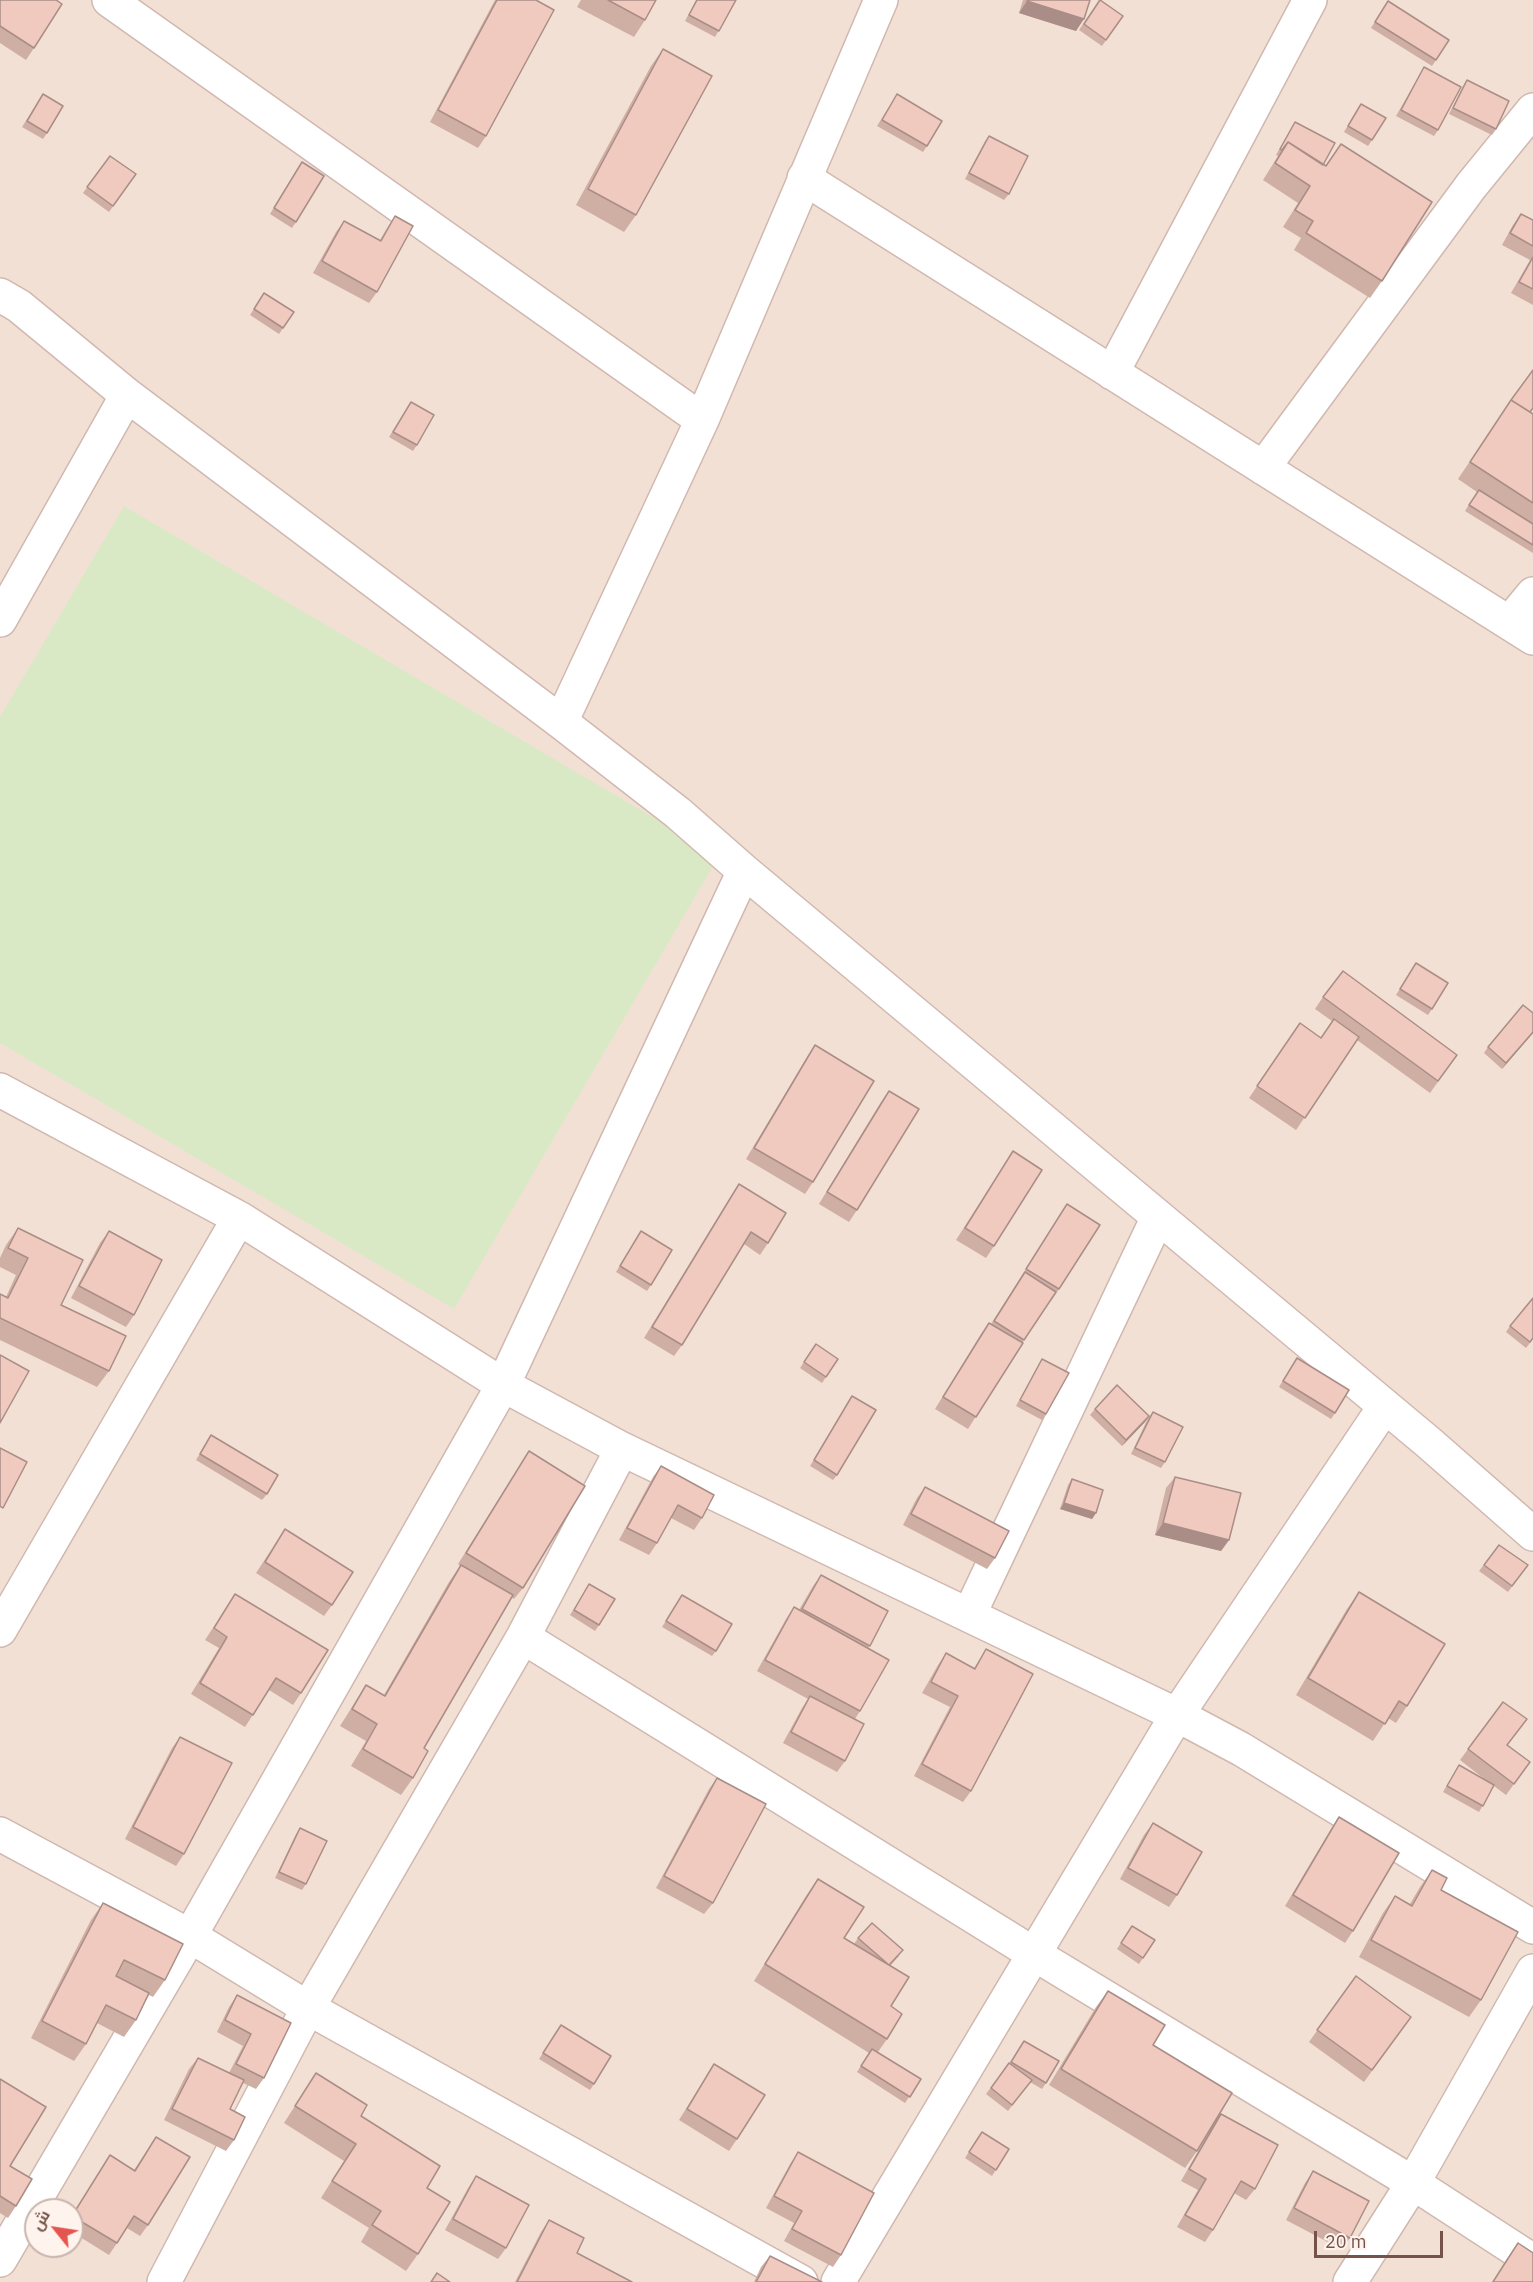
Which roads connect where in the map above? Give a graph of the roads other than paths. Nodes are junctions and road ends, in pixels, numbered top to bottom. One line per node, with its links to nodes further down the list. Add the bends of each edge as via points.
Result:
1 (109, 0): 9 (street)
2 (881, 0): 5 (street)
3 (1310, 0): 7 (street)
4 (1533, 110): 10 (street, via 1464,195)
5 (804, 178): 7 (street); 9 (street)
6 (0, 295): 8 (street)
7 (1112, 373): 10 (street)
8 (127, 395): 12 (street); 14 (street)
9 (702, 420): 14 (street)
10 (1263, 468): 13 (street)
11 (1533, 594): 13 (street)
12 (0, 620)
13 (1521, 631)
14 (561, 722): 15 (street, via 678,813)
15 (744, 871): 17 (street); 19 (street)
16 (0, 1090): 18 (street)
17 (1158, 1217): 20 (street); 23 (street)
18 (239, 1218): 19 (street); 24 (street)
19 (503, 1385): 21 (street); 29 (street)
20 (1385, 1406): 22 (street); 26 (street)
21 (622, 1449): 23 (street); 25 (street)
22 (1533, 1534)
23 (969, 1615): 26 (street)
24 (0, 1630)
25 (523, 1637): 30 (street); 32 (street)
26 (1176, 1715): 28 (street, via 1241,1749); 30 (street)
27 (0, 1834): 29 (street)
28 (1533, 1927)
29 (190, 1936): 32 (street); 34 (street)
30 (1034, 1954): 33 (street); 38 (street)
31 (1533, 1971): 33 (street)
32 (308, 2008): 36 (street); 37 (street)
33 (1413, 2183): 35 (street); 39 (street)
34 (0, 2260)
35 (1533, 2261)
36 (165, 2282)
37 (801, 2282)
38 (838, 2282)
39 (1350, 2282)

